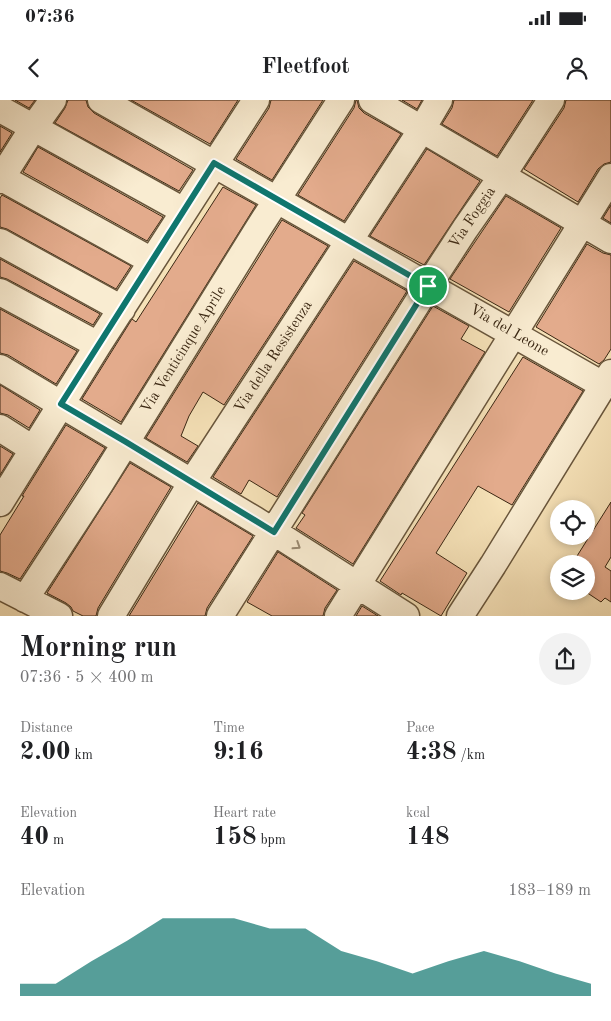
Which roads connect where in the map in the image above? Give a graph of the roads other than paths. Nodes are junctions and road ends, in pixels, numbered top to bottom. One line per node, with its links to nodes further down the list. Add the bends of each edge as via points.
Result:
1 (53, 100): 9 (street)
2 (101, 100): 11 (street, Via del Leone)
3 (256, 100): 11 (street)
4 (341, 100): 15 (street, Via Venticinque Aprile)
5 (372, 100): 10 (street)
6 (439, 100): 10 (street, Via della Resistenza)
7 (551, 100): 12 (street, Via Foggia)
8 (0, 109): 9 (street)
9 (33, 128): 14 (street); 16 (street)
10 (422, 129): 12 (street); 18 (street, Via della Resistenza)
11 (214, 163): 15 (street, Via del Leone); 16 (street)
12 (502, 176): 17 (street); 22 (street, Via Foggia)
13 (611, 177): 17 (street)
14 (0, 178): 21 (street)
15 (277, 199): 18 (street, Via del Leone); 31 (street, Via Venticinque Aprile)
16 (184, 211): 21 (street)
17 (582, 223): 19 (street); 25 (street)
18 (348, 240): 22 (street, Via del Leone); 33 (street, Via della Resistenza)
19 (611, 240)
20 (0, 242): 24 (street)
21 (152, 261): 24 (street)
22 (428, 286): 25 (street, Via del Leone); 35 (street, Via Foggia)
23 (0, 292): 26 (street)
24 (122, 309): 26 (street)
25 (513, 334): 28 (street, Via del Leone); 36 (street)
26 (98, 345): 29 (street)
27 (0, 368): 29 (street)
28 (607, 379): 44 (street)
29 (61, 404): 31 (street); 32 (street)
30 (0, 428): 32 (street)
31 (126, 442): 33 (street); 38 (street, Via Venticinque Aprile)
32 (33, 449): 34 (street)
33 (192, 482): 35 (street); 40 (street, Via della Resistenza)
34 (1, 499)
35 (274, 532): 36 (street, one-way to 36); 41 (street, Via Foggia)
36 (357, 585): 42 (street); 43 (street)
37 (0, 586): 38 (street)
38 (25, 599): 39 (street)
39 (59, 616)
40 (112, 616)
41 (220, 616)
42 (338, 616)
43 (406, 616)
44 (460, 616)

